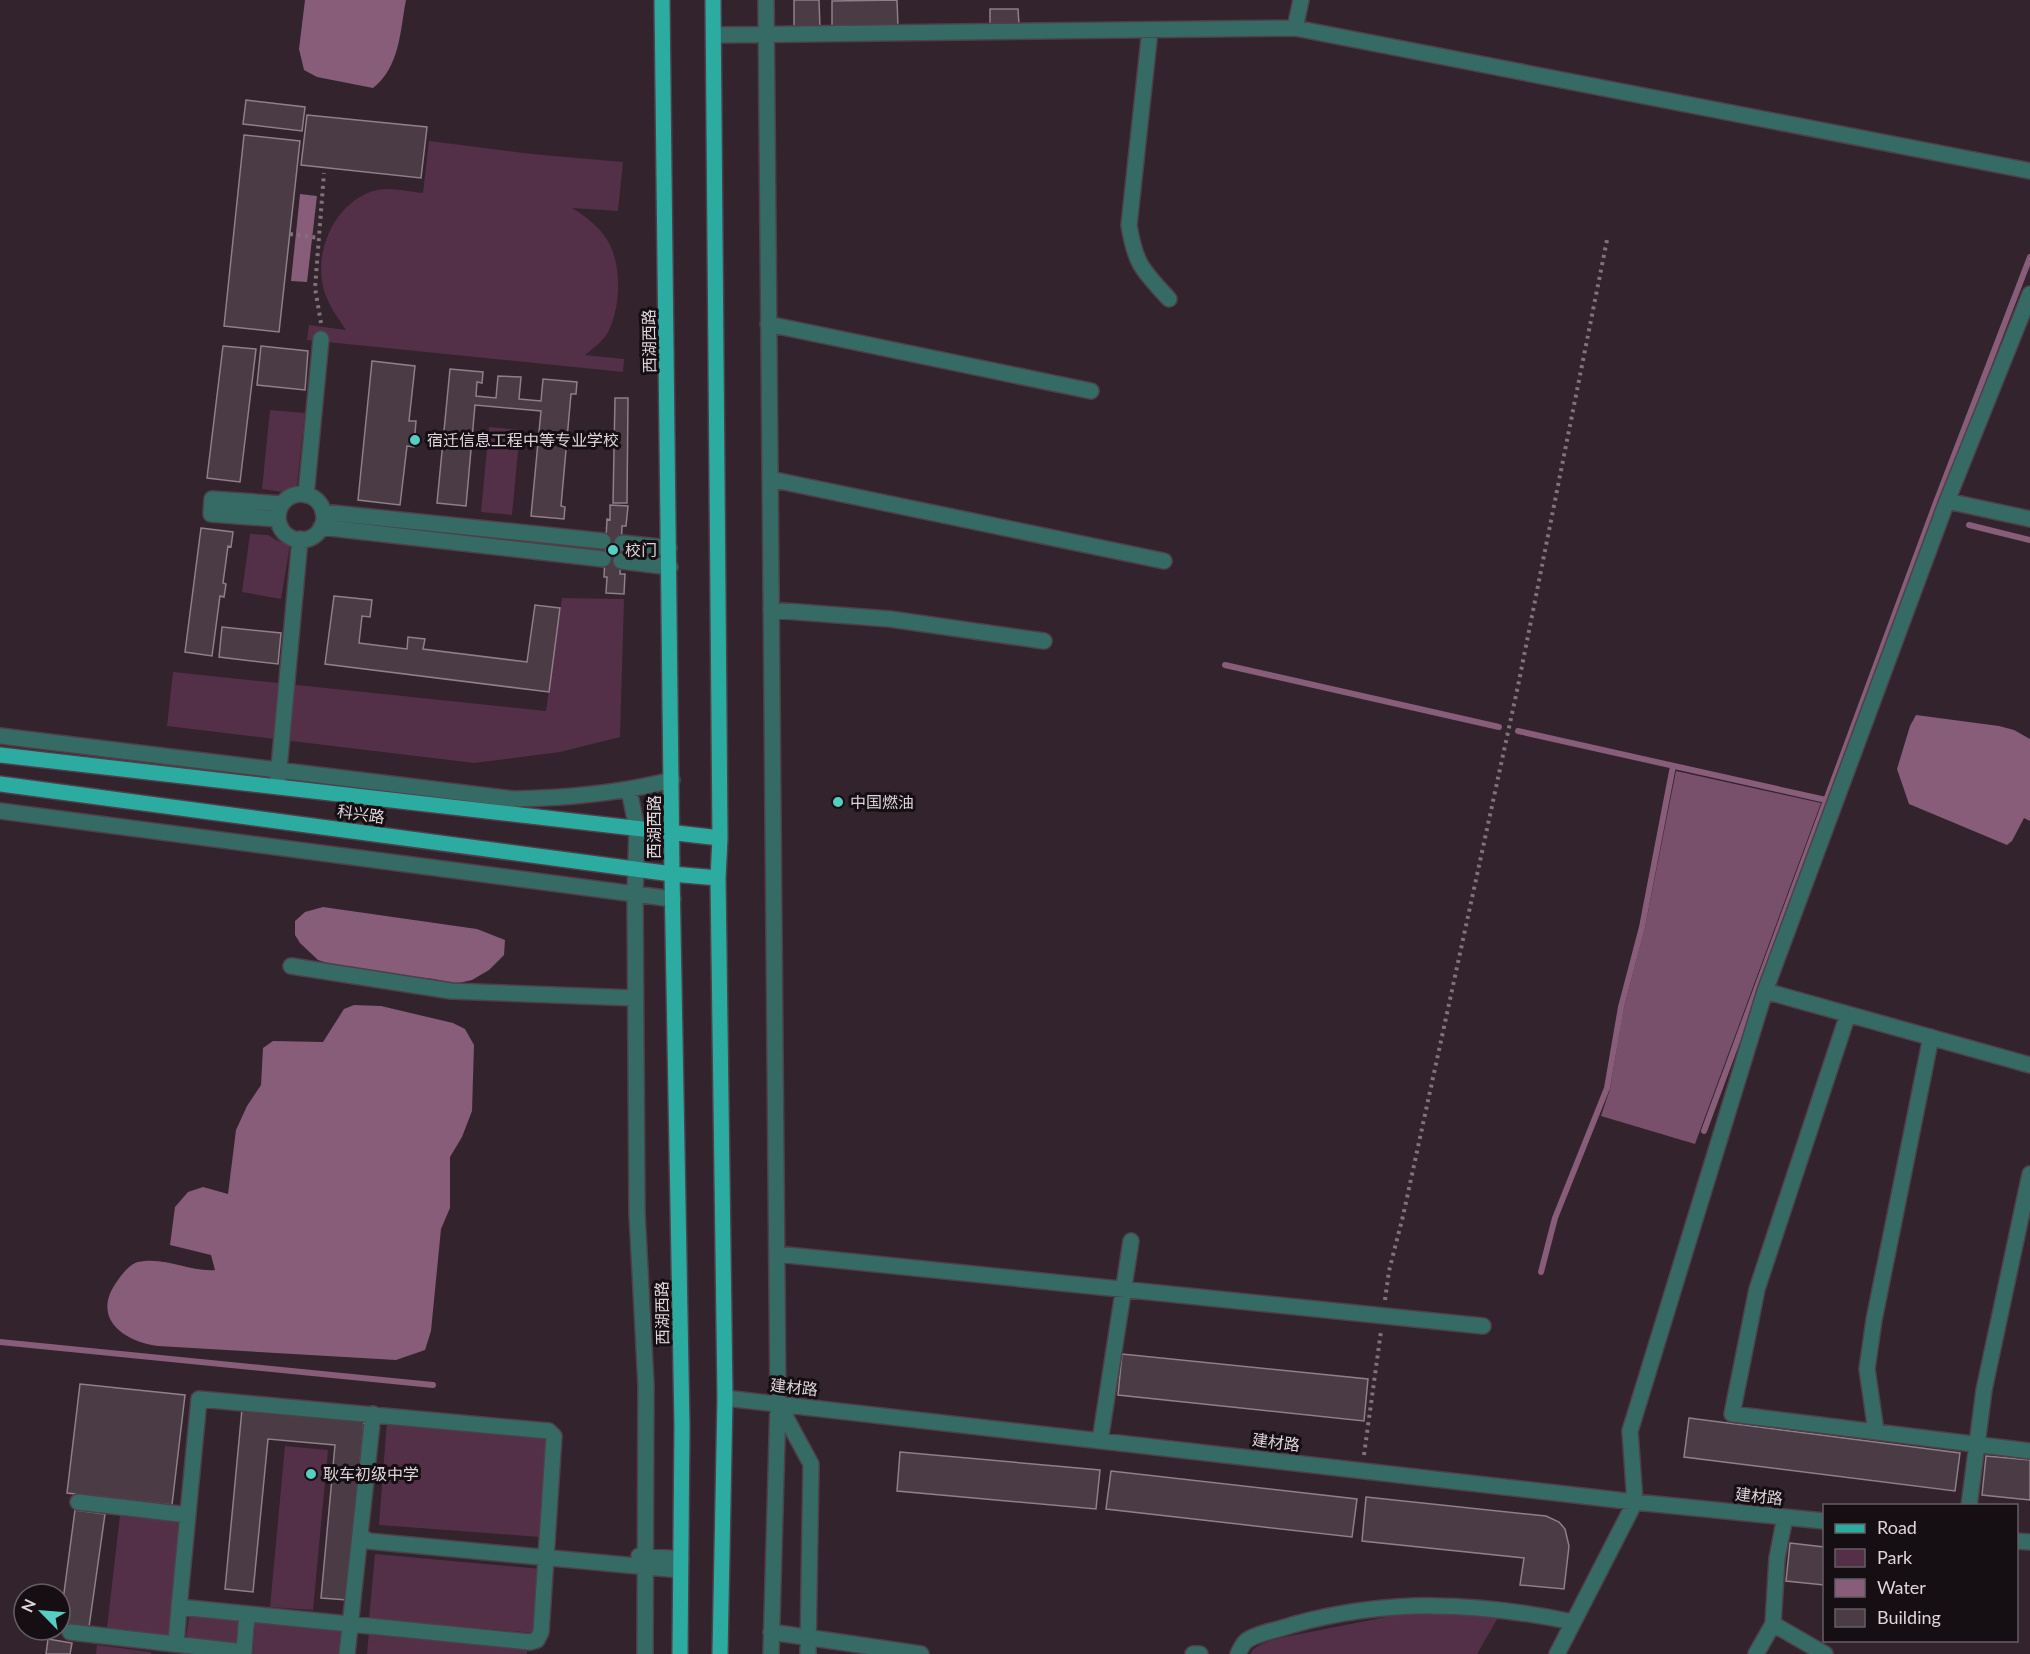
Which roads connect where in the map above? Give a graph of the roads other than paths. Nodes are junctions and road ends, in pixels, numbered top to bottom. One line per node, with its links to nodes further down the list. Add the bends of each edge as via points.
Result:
1 (662, 0): 23 (main road, 西湖西路)
2 (713, 0): 7 (main road)
3 (766, 0): 8 (street)
4 (1300, 0): 5 (street)
5 (1295, 28): 6 (street); 9 (street)
6 (1150, 30): 8 (street); 11 (street, via 1129,225 1143,271)
7 (714, 35): 8 (street); 40 (main road)
8 (766, 35): 12 (street)
9 (2030, 171)
10 (2030, 294): 17 (street)
11 (1169, 298)
12 (768, 324): 14 (street); 15 (street)
13 (321, 339): 16 (street)
14 (1091, 390)
15 (770, 479): 26 (street); 28 (street)
16 (306, 495): 18 (street, via 315,499); 20 (street, via 294,495 280,512 284,532)
17 (1947, 501): 19 (street); 47 (street)
18 (322, 519): 20 (street, via 311,537); 21 (street); 24 (street)
19 (2030, 519)
20 (300, 539): 32 (street)
21 (603, 541)
22 (622, 543): 23 (street)
23 (669, 548): 27 (main road, 西湖西路)
24 (603, 559)
25 (621, 561): 27 (street)
26 (1164, 561)
27 (670, 567): 33 (main road, 西湖西路)
28 (771, 610): 29 (street, via 890,619); 54 (street)
29 (1044, 641)
30 (0, 736): 32 (street)
31 (0, 756): 35 (main road, 科兴路)
32 (279, 770): 35 (street); 36 (street, via 514,799)
33 (672, 780): 36 (street); 39 (main road, 西湖西路)
34 (0, 784): 41 (main road, 科兴路)
35 (278, 788): 38 (main road, 科兴路)
36 (629, 790): 38 (street)
37 (0, 811): 44 (street)
38 (637, 829): 39 (main road, 科兴路); 41 (street)
39 (673, 833): 40 (main road, 科兴路); 42 (main road, 西湖西路)
40 (720, 838): 43 (main road)
41 (635, 869): 42 (main road, 科兴路); 44 (street)
42 (672, 874): 43 (main road, 科兴路); 45 (main road, 西湖西路)
43 (718, 878): 57 (main road)
44 (635, 894): 45 (street); 48 (street)
45 (673, 899): 73 (main road, 西湖西路, via 682,1426)
46 (291, 966): 48 (street, via 451,991)
47 (1766, 991): 49 (street); 65 (street, via 1630,1431)
48 (635, 998): 72 (street)
49 (1848, 1014): 50 (street); 60 (street, via 1757,1289 1732,1414)
50 (1931, 1037): 51 (street); 60 (street, via 1867,1369)
51 (2030, 1065)
52 (2030, 1174): 62 (street, via 1984,1390)
53 (1131, 1241): 55 (street)
54 (777, 1254): 55 (street); 58 (street)
55 (1124, 1289): 56 (street); 61 (street)
56 (1483, 1326)
57 (724, 1398): 58 (street, 建材路); 87 (main road)
58 (778, 1404): 61 (street, 建材路); 80 (street); 81 (street, via 812,1464)
59 (376, 1415): 67 (street, via 199,1399); 70 (street); 71 (street, via 549,1431 554,1436)
60 (1876, 1431): 62 (street)
61 (1100, 1441): 65 (street, 建材路)
62 (1977, 1444): 63 (street); 66 (street)
63 (2030, 1450)
64 (78, 1502): 67 (street)
65 (1635, 1502): 68 (street, 建材路); 76 (street)
66 (1969, 1504)
67 (188, 1515): 74 (street)
68 (1785, 1517): 69 (street, 建材路); 78 (street, via 1777,1558)
69 (1823, 1521)
70 (366, 1536): 71 (street); 77 (street)
71 (546, 1552): 72 (street); 77 (street, via 541,1632 537,1640)
72 (647, 1562): 73 (street); 85 (street)
73 (680, 1564): 86 (main road, 西湖西路)
74 (179, 1607): 75 (street); 82 (street)
75 (247, 1614): 77 (street); 82 (street, via 244,1652)
76 (1573, 1622): 93 (street, via 1476,1606 1388,1606 1264,1633 1246,1641); 94 (street)
77 (355, 1624): 83 (street); 84 (street)
78 (1773, 1624): 95 (street); 96 (street)
79 (72, 1632): 82 (street)
80 (771, 1632): 81 (street); 88 (street)
81 (808, 1638): 89 (street); 90 (street)
82 (176, 1644)
83 (347, 1654)
84 (357, 1654)
85 (645, 1654)
86 (680, 1654)
87 (720, 1654)
88 (771, 1654)
89 (808, 1654)
90 (921, 1654)
91 (1193, 1654): 92 (street)
92 (1200, 1654)
93 (1238, 1654)
94 (1557, 1654)
95 (1756, 1654)
96 (1825, 1654)

